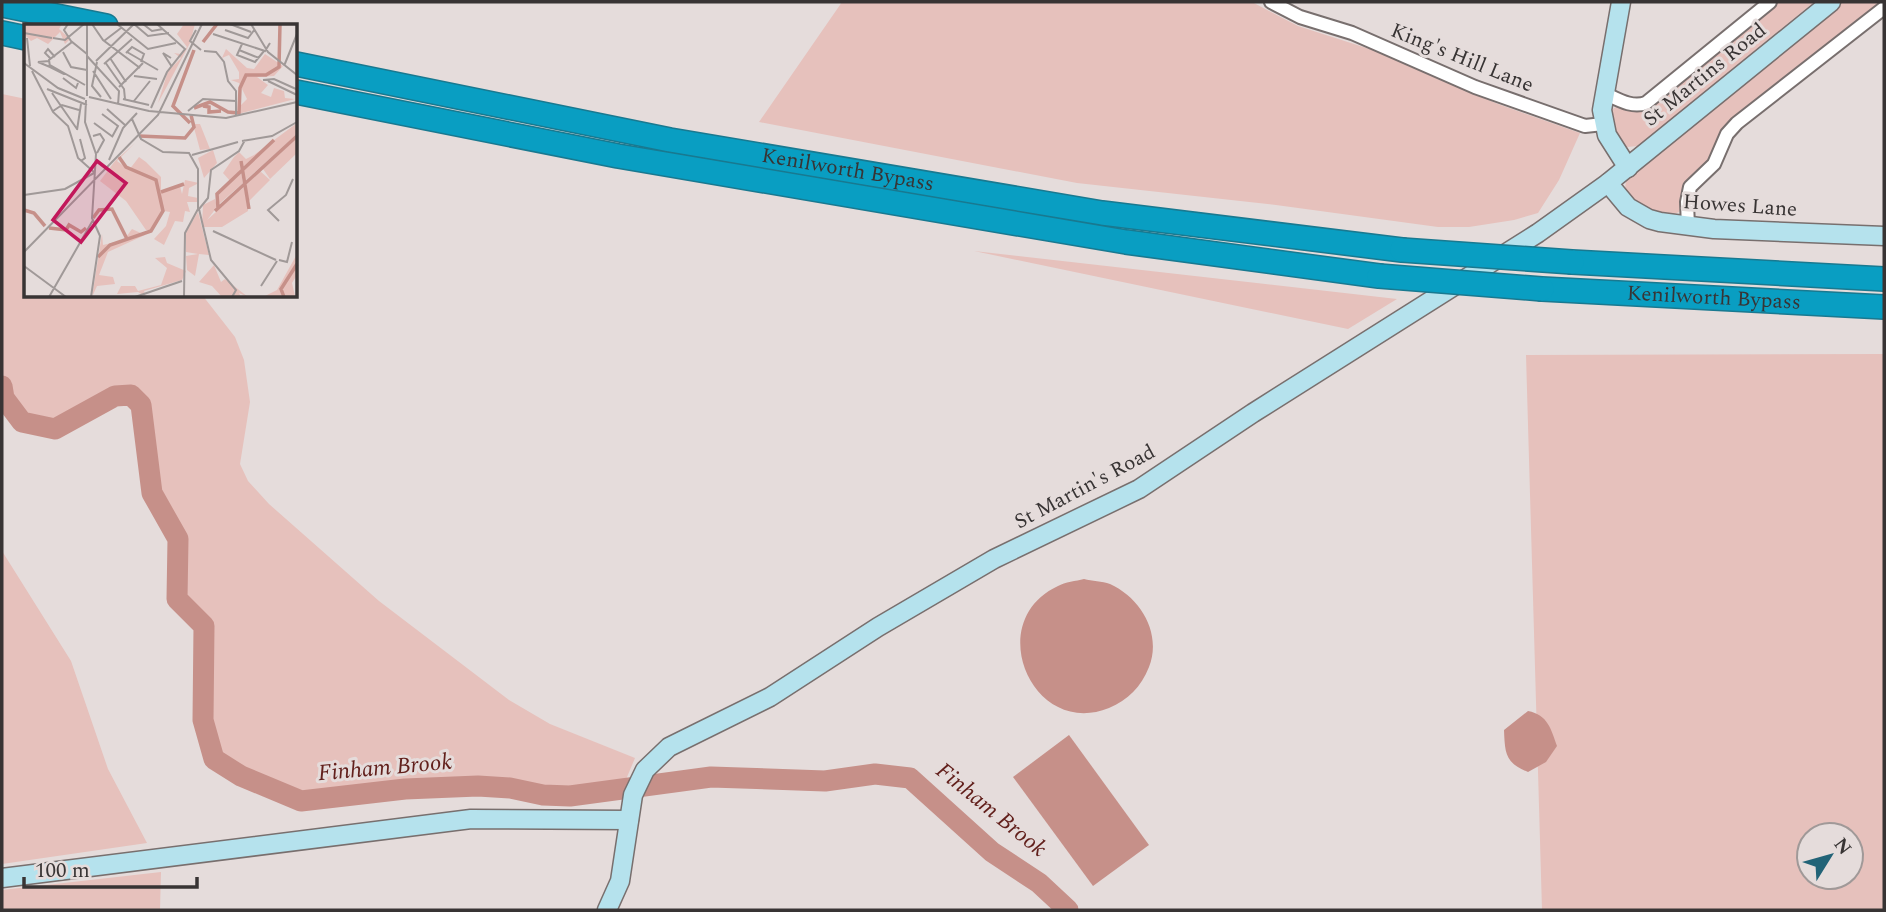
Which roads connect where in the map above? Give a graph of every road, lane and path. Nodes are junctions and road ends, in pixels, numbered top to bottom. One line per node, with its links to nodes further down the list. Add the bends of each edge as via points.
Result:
1 (1271, 2): 13 (street, King's Hill Lane, via 1475,87 1585,126)
2 (1621, 2): 12 (main road)
3 (1770, 2): 12 (street, via 1646,103 1624,103)
4 (1831, 2): 14 (main road, St Martins Road)
5 (2, 5): 7 (highway)
6 (1884, 8): 16 (street, via 1727,134 1714,164 1690,187)
7 (96, 24)
8 (2, 33): 9 (highway)
9 (24, 38)
10 (298, 64): 18 (highway, Kenilworth Bypass, bridge, via 670,140 1102,213 1402,250)
11 (298, 92): 19 (highway, Kenilworth Bypass, bridge, via 645,161 1126,242 1379,276)
12 (1606, 94): 13 (main road)
13 (1603, 124): 14 (main road)
14 (1628, 168): 15 (main road, St Martins Road)
15 (1608, 183): 16 (main road, Howes Lane, via 1638,214); 20 (main road, St Martin's Road, via 1538,233 1139,489 974,570 771,697 669,747 645,770 633,795)
16 (1688, 227): 17 (main road, Howes Lane)
17 (1884, 236)
18 (1884, 279)
19 (1884, 307)
20 (629, 820): 21 (main road, via 471,819); 22 (main road, via 620,881)
21 (2, 878)
22 (607, 910)

